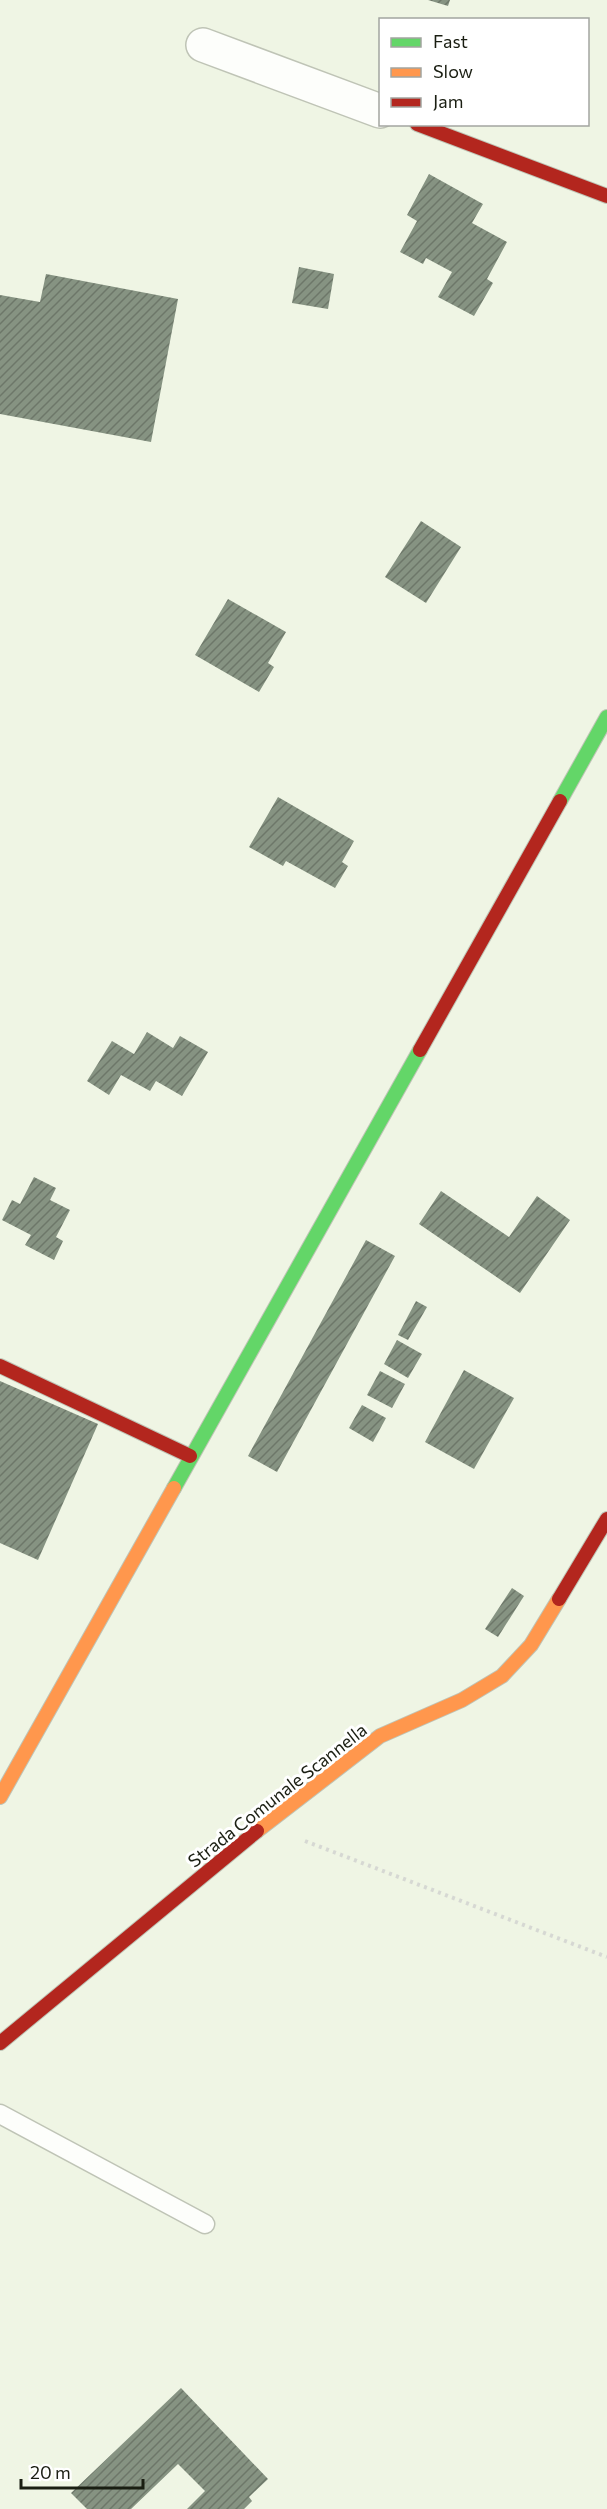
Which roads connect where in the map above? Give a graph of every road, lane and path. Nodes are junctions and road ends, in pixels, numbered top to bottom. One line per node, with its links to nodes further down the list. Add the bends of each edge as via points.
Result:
1 (204, 45): 2 (street)
2 (379, 110)
3 (422, 126): 4 (street)
4 (607, 196)
5 (607, 717): 7 (street)
6 (0, 1366): 7 (street)
7 (190, 1456): 9 (street)
8 (607, 1519): 10 (street, Strada Comunale Scannella, via 531,1645 502,1676 462,1700 380,1736)
9 (0, 1797)
10 (266, 1824): 11 (path, via 349,1860); 12 (street, Strada Comunale Scannella)
11 (607, 1957)
12 (0, 2043)
13 (0, 2114): 14 (lane)
14 (204, 2224)

